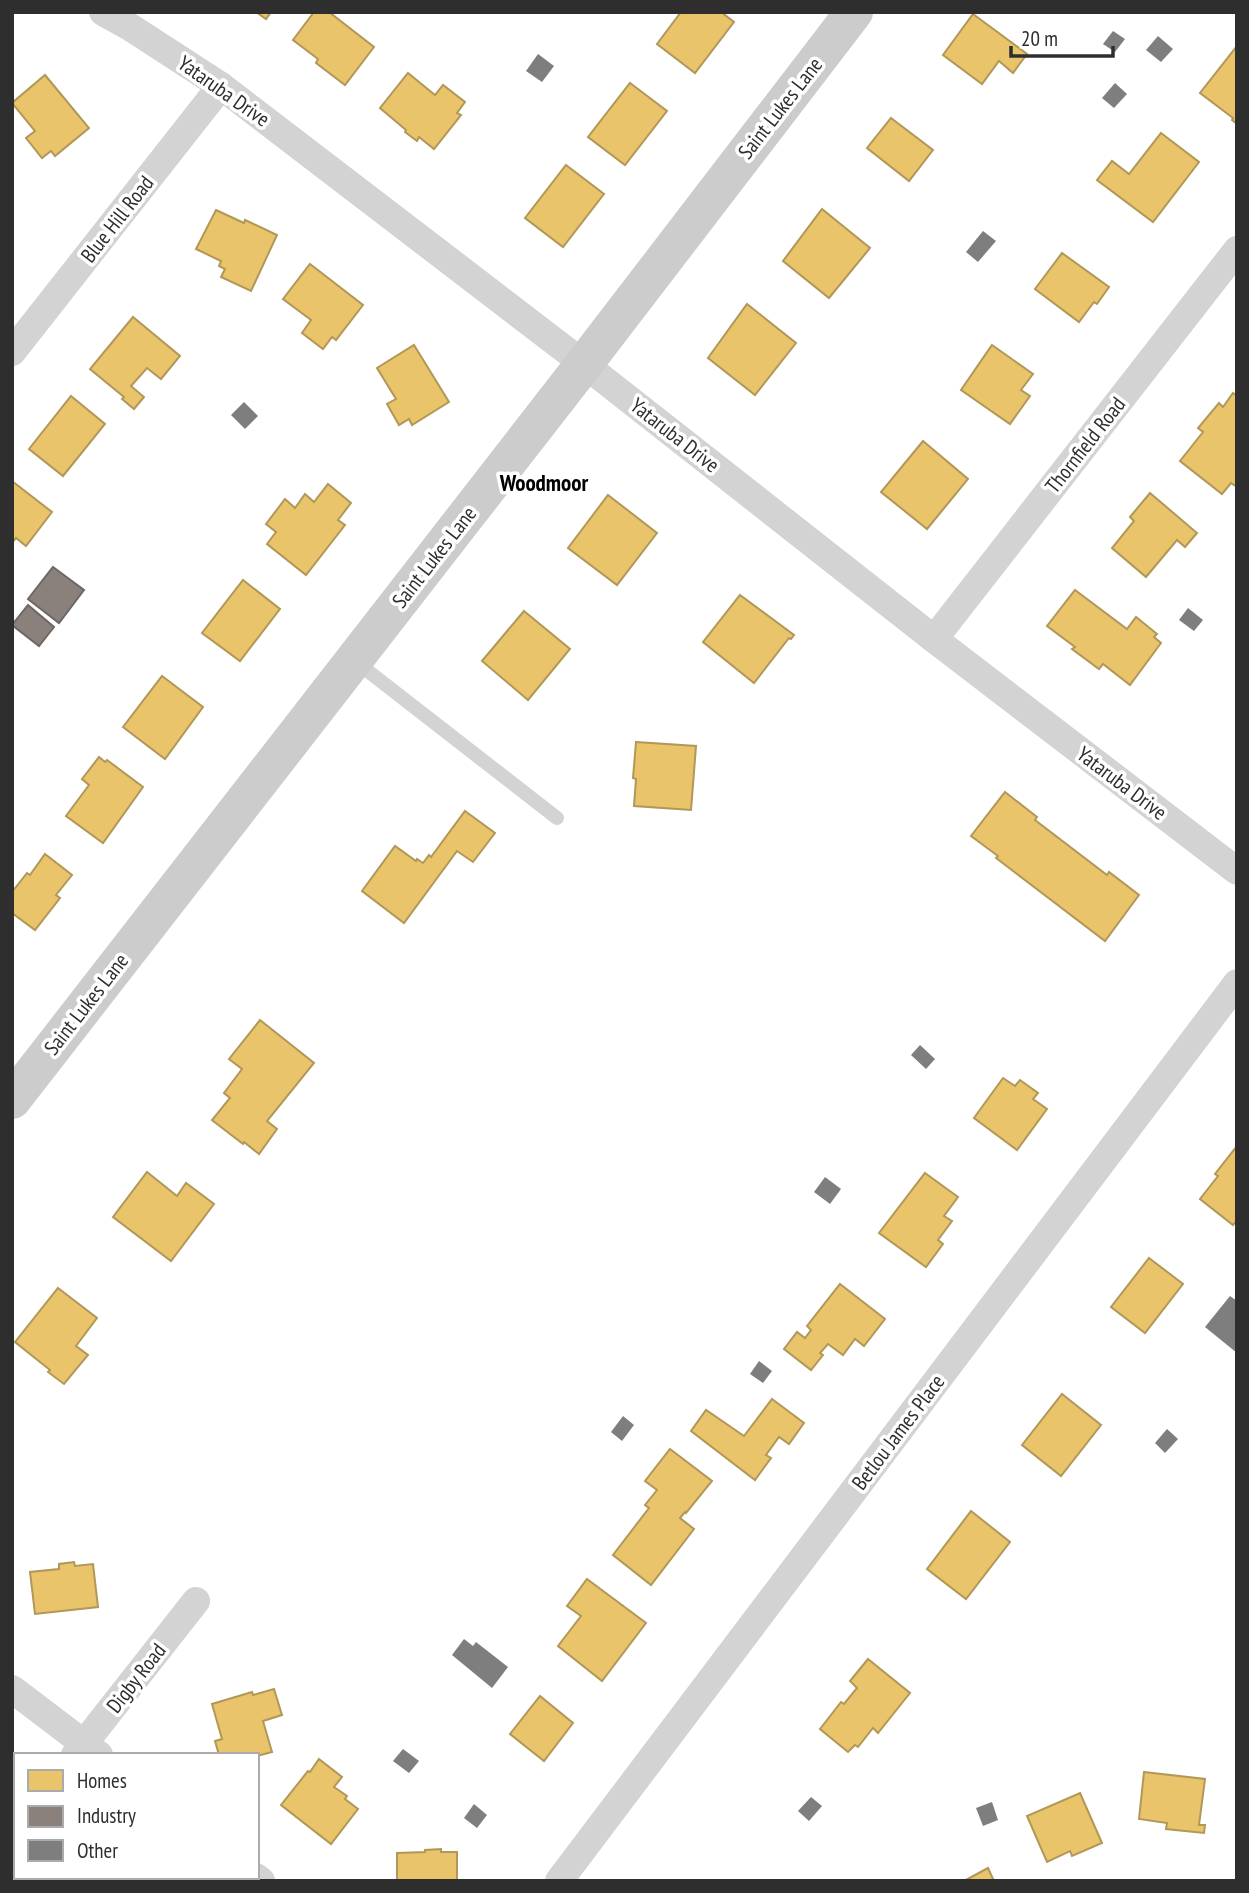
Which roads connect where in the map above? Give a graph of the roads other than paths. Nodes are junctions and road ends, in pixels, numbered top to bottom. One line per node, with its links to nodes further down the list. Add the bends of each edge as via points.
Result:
1 (103, 12): 3 (street, Yataruba Drive)
2 (854, 12): 6 (street, Saint Lukes Lane)
3 (221, 86): 5 (street, Blue Hill Road); 6 (street, Yataruba Drive)
4 (1237, 250): 7 (street, Thornfield Road)
5 (12, 352)
6 (584, 364): 7 (street, Yataruba Drive); 8 (street, Saint Lukes Lane)
7 (934, 639): 10 (street, Yataruba Drive)
8 (354, 660): 9 (lane); 12 (street, Saint Lukes Lane)
9 (557, 818)
10 (1237, 871)
11 (1237, 984): 16 (street, Betlou James Place)
12 (12, 1100)
13 (196, 1601): 15 (street, Digby Road)
14 (12, 1689): 15 (street)
15 (86, 1751)
16 (559, 1881)

